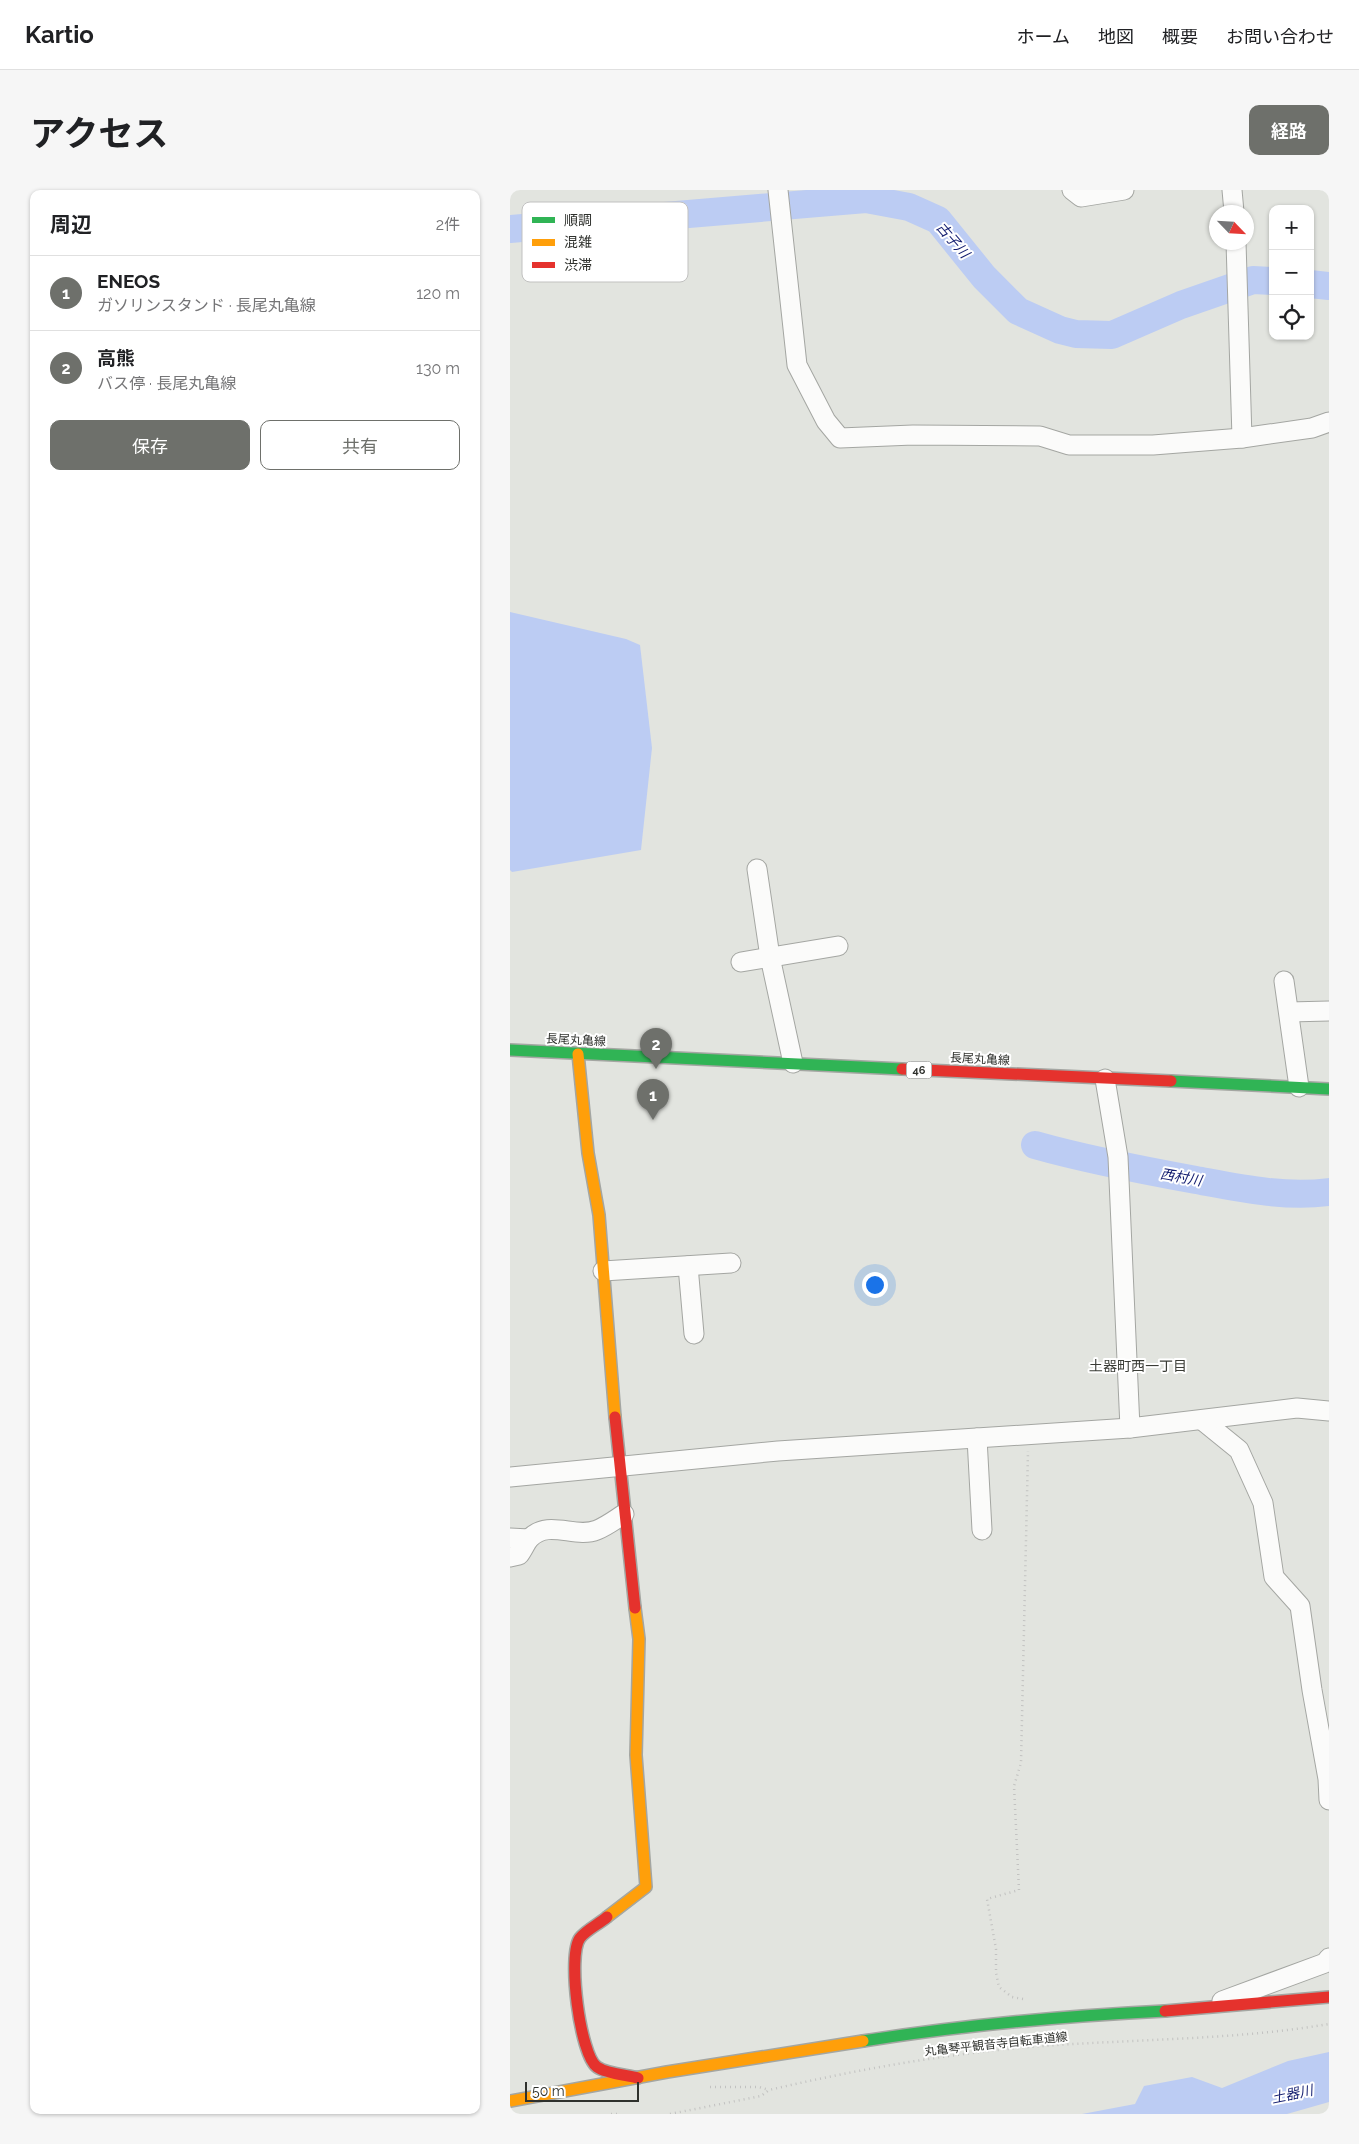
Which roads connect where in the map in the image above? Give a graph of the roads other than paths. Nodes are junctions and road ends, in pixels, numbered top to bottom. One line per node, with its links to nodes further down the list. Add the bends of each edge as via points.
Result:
1 (778, 190): 8 (street, via 796,365 826,421 840,438 1040,436 1070,445 1153,445)
2 (1072, 190): 3 (street, via 1081,197)
3 (1124, 190)
4 (1232, 190): 5 (street)
5 (1233, 205)
6 (1237, 250): 8 (street)
7 (1329, 422): 8 (street, via 1312,428)
8 (1242, 438)
9 (756, 869): 11 (street)
10 (838, 946): 11 (street)
11 (770, 957): 12 (street); 18 (street)
12 (741, 962)
13 (1284, 981): 15 (street)
14 (1329, 1011): 15 (street)
15 (1289, 1012): 20 (street)
16 (510, 1050): 17 (street, 長尾丸亀線 / 46)
17 (578, 1054): 18 (street, 長尾丸亀線 / 46); 24 (street, via 588,1153 599,1215)
18 (793, 1063): 19 (street, 長尾丸亀線 / 46)
19 (1105, 1078): 20 (street, 長尾丸亀線 / 46); 28 (street, via 1118,1157)
20 (1299, 1087): 21 (street, 長尾丸亀線 / 46)
21 (1329, 1089)
22 (731, 1263): 23 (street)
23 (688, 1266): 24 (street); 25 (street)
24 (603, 1272): 30 (street)
25 (694, 1334)
26 (1329, 1411): 27 (street, via 1297,1408)
27 (1202, 1420): 28 (street); 37 (street, via 1239,1450 1263,1503 1274,1577 1300,1606)
28 (1130, 1428): 29 (street)
29 (977, 1438): 30 (street, via 778,1451); 33 (street)
30 (618, 1466): 31 (street); 32 (street)
31 (510, 1477)
32 (624, 1514): 35 (street, via 596,1530 576,1533 543,1530); 41 (street, via 639,1639 636,1755 646,1887 579,1939 574,1965 589,2058 598,2068)
33 (982, 1530)
34 (510, 1538): 35 (street)
35 (529, 1539): 36 (street, via 519,1555)
36 (510, 1557)
37 (1329, 1800)
38 (1329, 1958): 40 (street, via 1325,1963 1227,1998)
39 (1329, 1997): 40 (street)
40 (1212, 2008): 41 (street, via 1069,2016 926,2031)
41 (638, 2078): 42 (street)
42 (510, 2100)

